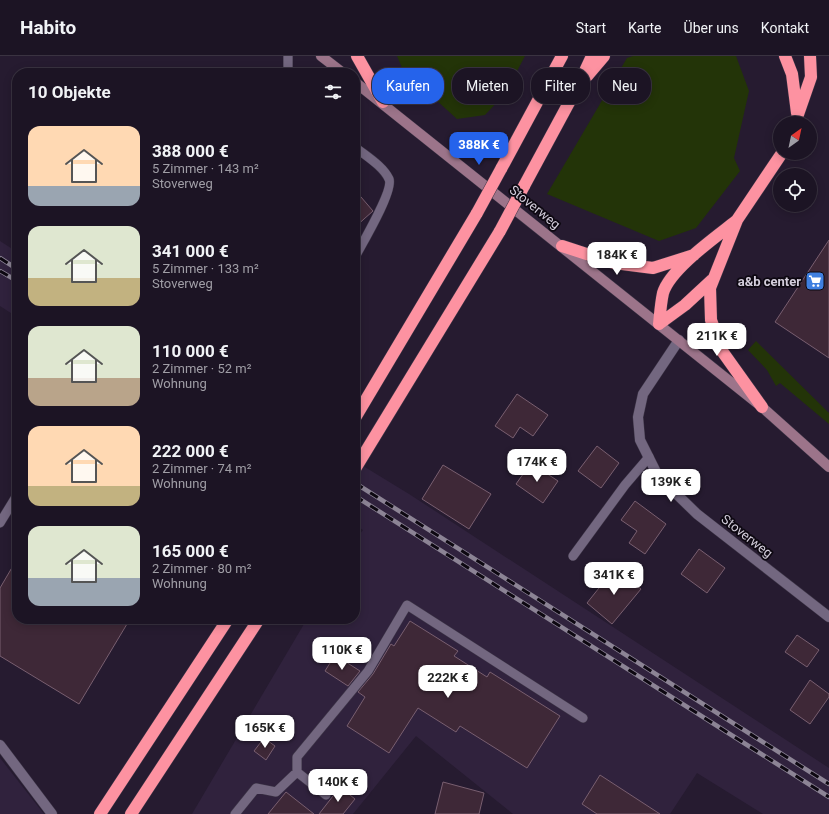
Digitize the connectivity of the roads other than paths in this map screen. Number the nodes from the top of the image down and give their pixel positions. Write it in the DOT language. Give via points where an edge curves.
graph roads {
  1 [pos="288,56"];
  2 [pos="320,56"];
  3 [pos="357,56"];
  4 [pos="556,56"];
  5 [pos="562,56"];
  6 [pos="592,56"];
  7 [pos="604,56"];
  8 [pos="785,56"];
  9 [pos="810,56"];
  10 [pos="288,68"];
  11 [pos="336,68"];
  12 [pos="552,68"];
  13 [pos="556,68"];
  14 [pos="586,68"];
  15 [pos="590,72"];
  16 [pos="372,83"];
  17 [pos="360,86"];
  18 [pos="372,94"];
  19 [pos="385,104"];
  20 [pos="537,104"];
  21 [pos="568,104"];
  22 [pos="796,116"];
  23 [pos="797,116"];
  24 [pos="360,152"];
  25 [pos="777,160"];
  26 [pos="737,220"];
  27 [pos="562,246"];
  28 [pos="360,248"];
  29 [pos="694,255"];
  30 [pos="712,280"];
  31 [pos="659,324"];
  32 [pos="678,340"];
  33 [pos="762,407"];
  34 [pos="360,410"];
  35 [pos="649,457"];
  36 [pos="360,461"];
  37 [pos="829,467"];
  38 [pos="12,503"];
  39 [pos="0,523"];
  40 [pos="573,556"];
  41 [pos="829,617"];
  42 [pos="225,624"];
  43 [pos="256,624"];
  44 [pos="583,718"];
  45 [pos="0,745"];
  46 [pos="297,772"];
  47 [pos="326,795"];
  48 [pos="52,814"];
  49 [pos="100,814"];
  50 [pos="131,814"];
  51 [pos="235,814"];
  1 -- 10 [label="lane"];
  2 -- 11 [label="street"];
  3 -- 16 [label="highway"];
  4 -- 12 [label="highway"];
  5 -- 13 [label="highway"];
  6 -- 14 [label="highway"];
  7 -- 15 [label="highway"];
  8 -- 22 [label="highway" via="792,74"];
  9 -- 23 [label="highway" via="811,77"];
  17 -- 18 [label="street, Stoverweg"];
  19 -- 27 [label="street, Stoverweg"];
  20 -- 34 [label="highway, bridge" via="477,213"];
  21 -- 36 [label="highway, bridge" via="500,231"];
  24 -- 28 [label="lane" via="384,171 390,180 388,193"];
  25 -- 26 [label="highway"];
  26 -- 29 [label="highway"];
  26 -- 30 [label="highway"];
  27 -- 29 [label="highway" via="614,263 653,268"];
  27 -- 31 [label="street, Stoverweg"];
  29 -- 31 [label="highway" via="674,275 664,292"];
  30 -- 31 [label="highway"];
  30 -- 33 [label="highway" via="711,320 722,351"];
  31 -- 32 [label="street, Stoverweg"];
  32 -- 33 [label="street, Stoverweg"];
  32 -- 35 [label="street, Stoverweg" via="643,394 638,417 640,440"];
  33 -- 37 [label="street, Stoverweg"];
  35 -- 40 [label="lane"];
  35 -- 41 [label="street, Stoverweg" via="658,476 697,514"];
  38 -- 39 [label="lane"];
  42 -- 49 [label="highway"];
  43 -- 50 [label="highway"];
  44 -- 46 [label="lane" via="407,605 368,671 297,757"];
  45 -- 48 [label="street"];
  46 -- 47 [label="lane"];
  46 -- 51 [label="lane" via="276,792 256,788"];
}
